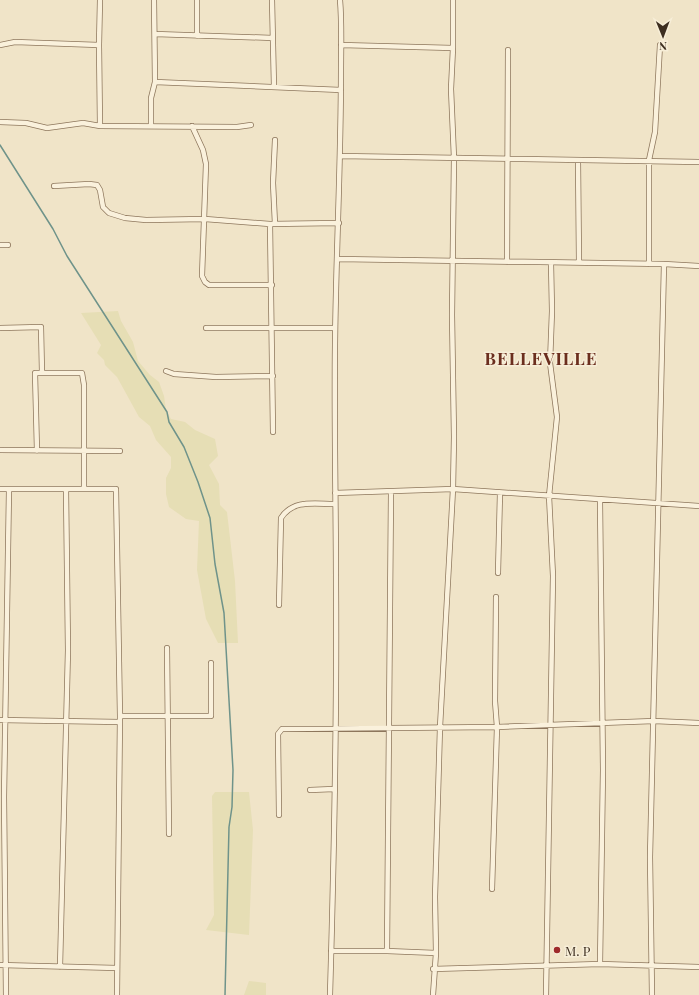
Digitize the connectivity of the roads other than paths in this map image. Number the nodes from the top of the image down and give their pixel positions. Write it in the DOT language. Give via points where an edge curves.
graph roads {
  1 [pos="100,0"];
  2 [pos="154,0"];
  3 [pos="197,0"];
  4 [pos="272,0"];
  5 [pos="340,0"];
  6 [pos="453,0"];
  7 [pos="155,34"];
  8 [pos="197,36"];
  9 [pos="273,38"];
  10 [pos="0,45"];
  11 [pos="99,45"];
  12 [pos="341,45"];
  13 [pos="660,45"];
  14 [pos="454,48"];
  15 [pos="508,50"];
  16 [pos="155,82"];
  17 [pos="274,87"];
  18 [pos="341,90"];
  19 [pos="0,122"];
  20 [pos="251,125"];
  21 [pos="100,126"];
  22 [pos="151,126"];
  23 [pos="192,126"];
  24 [pos="275,140"];
  25 [pos="340,156"];
  26 [pos="454,158"];
  27 [pos="507,158"];
  28 [pos="578,160"];
  29 [pos="649,160"];
  30 [pos="699,162"];
  31 [pos="54,186"];
  32 [pos="205,219"];
  33 [pos="273,224"];
  34 [pos="339,224"];
  35 [pos="0,245"];
  36 [pos="8,245"];
  37 [pos="338,259"];
  38 [pos="454,262"];
  39 [pos="507,262"];
  40 [pos="579,262"];
  41 [pos="551,263"];
  42 [pos="649,264"];
  43 [pos="664,264"];
  44 [pos="699,266"];
  45 [pos="272,285"];
  46 [pos="0,328"];
  47 [pos="206,328"];
  48 [pos="272,328"];
  49 [pos="335,328"];
  50 [pos="166,371"];
  51 [pos="42,373"];
  52 [pos="273,376"];
  53 [pos="273,432"];
  54 [pos="0,450"];
  55 [pos="37,451"];
  56 [pos="84,451"];
  57 [pos="120,451"];
  58 [pos="0,489"];
  59 [pos="84,489"];
  60 [pos="453,489"];
  61 [pos="9,490"];
  62 [pos="66,490"];
  63 [pos="391,492"];
  64 [pos="335,493"];
  65 [pos="500,493"];
  66 [pos="549,496"];
  67 [pos="600,501"];
  68 [pos="659,503"];
  69 [pos="334,504"];
  70 [pos="699,506"];
  71 [pos="498,573"];
  72 [pos="496,597"];
  73 [pos="279,605"];
  74 [pos="167,648"];
  75 [pos="211,662"];
  76 [pos="120,716"];
  77 [pos="168,716"];
  78 [pos="0,720"];
  79 [pos="6,720"];
  80 [pos="66,720"];
  81 [pos="654,721"];
  82 [pos="120,722"];
  83 [pos="603,723"];
  84 [pos="699,723"];
  85 [pos="551,725"];
  86 [pos="440,727"];
  87 [pos="497,727"];
  88 [pos="388,729"];
  89 [pos="335,730"];
  90 [pos="310,790"];
  91 [pos="334,790"];
  92 [pos="279,815"];
  93 [pos="169,834"];
  94 [pos="492,889"];
  95 [pos="387,950"];
  96 [pos="331,951"];
  97 [pos="436,953"];
  98 [pos="600,964"];
  99 [pos="652,964"];
  100 [pos="3,965"];
  101 [pos="546,966"];
  102 [pos="60,967"];
  103 [pos="699,967"];
  104 [pos="117,968"];
  105 [pos="434,969"];
  106 [pos="6,995"];
  107 [pos="117,995"];
  108 [pos="330,995"];
  109 [pos="433,995"];
  110 [pos="546,995"];
  111 [pos="652,995"];
  1 -- 11 [label="street"];
  2 -- 7 [label="street"];
  3 -- 8 [label="street"];
  4 -- 9 [label="street"];
  5 -- 12 [label="street"];
  6 -- 14 [label="street"];
  7 -- 8 [label="street"];
  7 -- 16 [label="street"];
  8 -- 9 [label="street"];
  9 -- 17 [label="street"];
  10 -- 11 [label="street" via="15,42"];
  11 -- 21 [label="street"];
  12 -- 14 [label="street"];
  12 -- 18 [label="street"];
  13 -- 29 [label="street" via="654,132"];
  14 -- 26 [label="street" via="451,89"];
  15 -- 27 [label="street"];
  16 -- 17 [label="street"];
  16 -- 22 [label="street" via="151,98"];
  17 -- 18 [label="street"];
  18 -- 25 [label="street"];
  19 -- 21 [label="street" via="26,123 47,128 83,123"];
  20 -- 23 [label="street"];
  21 -- 22 [label="street"];
  22 -- 23 [label="street"];
  23 -- 32 [label="street" via="203,150 206,164"];
  24 -- 33 [label="street"];
  25 -- 26 [label="street"];
  25 -- 34 [label="street"];
  26 -- 27 [label="street"];
  26 -- 38 [label="street"];
  27 -- 28 [label="street"];
  27 -- 39 [label="street"];
  28 -- 29 [label="street"];
  28 -- 40 [label="street"];
  29 -- 30 [label="street"];
  29 -- 42 [label="street"];
  31 -- 32 [label="street" via="96,185 100,190 103,207 125,218"];
  32 -- 33 [label="street"];
  32 -- 45 [label="street" via="202,276 205,282 209,285"];
  33 -- 34 [label="street"];
  33 -- 45 [label="street"];
  34 -- 37 [label="street"];
  35 -- 36 [label="street"];
  37 -- 38 [label="street"];
  37 -- 49 [label="street"];
  38 -- 39 [label="street"];
  38 -- 60 [label="street"];
  39 -- 41 [label="street"];
  40 -- 41 [label="street"];
  40 -- 42 [label="street"];
  41 -- 66 [label="street" via="550,363 557,418"];
  42 -- 43 [label="street"];
  43 -- 44 [label="street"];
  43 -- 68 [label="street"];
  45 -- 48 [label="street"];
  46 -- 51 [label="street" via="41,327"];
  47 -- 48 [label="street"];
  48 -- 49 [label="street"];
  48 -- 52 [label="street"];
  49 -- 64 [label="street"];
  50 -- 52 [label="street" via="174,374 216,377"];
  51 -- 55 [label="street" via="35,373"];
  51 -- 56 [label="street" via="82,372"];
  52 -- 53 [label="street"];
  54 -- 55 [label="street"];
  55 -- 56 [label="street"];
  56 -- 57 [label="street"];
  56 -- 59 [label="street"];
  58 -- 61 [label="street"];
  59 -- 62 [label="street"];
  59 -- 76 [label="street" via="116,489"];
  60 -- 63 [label="street"];
  60 -- 65 [label="street"];
  60 -- 86 [label="street"];
  61 -- 62 [label="street"];
  61 -- 79 [label="street"];
  62 -- 80 [label="street"];
  63 -- 64 [label="street"];
  63 -- 88 [label="street"];
  64 -- 69 [label="street"];
  65 -- 66 [label="street"];
  65 -- 71 [label="street"];
  66 -- 67 [label="street"];
  66 -- 85 [label="street" via="553,576"];
  67 -- 68 [label="street"];
  67 -- 83 [label="street"];
  68 -- 70 [label="street"];
  68 -- 81 [label="street"];
  69 -- 73 [label="street" via="292,506 285,510 281,518"];
  69 -- 89 [label="street"];
  72 -- 87 [label="street"];
  74 -- 77 [label="street"];
  75 -- 77 [label="street" via="211,716"];
  76 -- 77 [label="street"];
  76 -- 82 [label="street"];
  77 -- 93 [label="street"];
  78 -- 79 [label="street"];
  79 -- 80 [label="street"];
  79 -- 100 [label="street"];
  80 -- 82 [label="street"];
  80 -- 102 [label="street"];
  81 -- 83 [label="street"];
  81 -- 84 [label="street"];
  81 -- 99 [label="street" via="650,857"];
  82 -- 104 [label="street"];
  83 -- 85 [label="street"];
  83 -- 98 [label="street"];
  85 -- 87 [label="street"];
  85 -- 101 [label="street"];
  86 -- 87 [label="street"];
  86 -- 88 [label="street"];
  86 -- 97 [label="street"];
  87 -- 94 [label="street"];
  88 -- 89 [label="street"];
  88 -- 95 [label="street"];
  89 -- 91 [label="street"];
  89 -- 92 [label="street" via="282,729 278,734"];
  90 -- 91 [label="street"];
  91 -- 96 [label="street"];
  95 -- 96 [label="street"];
  95 -- 97 [label="street"];
  96 -- 108 [label="street"];
  97 -- 105 [label="street"];
  98 -- 99 [label="street"];
  98 -- 101 [label="street"];
  99 -- 103 [label="street"];
  99 -- 111 [label="street"];
  100 -- 102 [label="street"];
  100 -- 106 [label="street"];
  101 -- 105 [label="street"];
  101 -- 110 [label="street"];
  102 -- 104 [label="street"];
  104 -- 107 [label="street"];
  105 -- 109 [label="street"];
}
